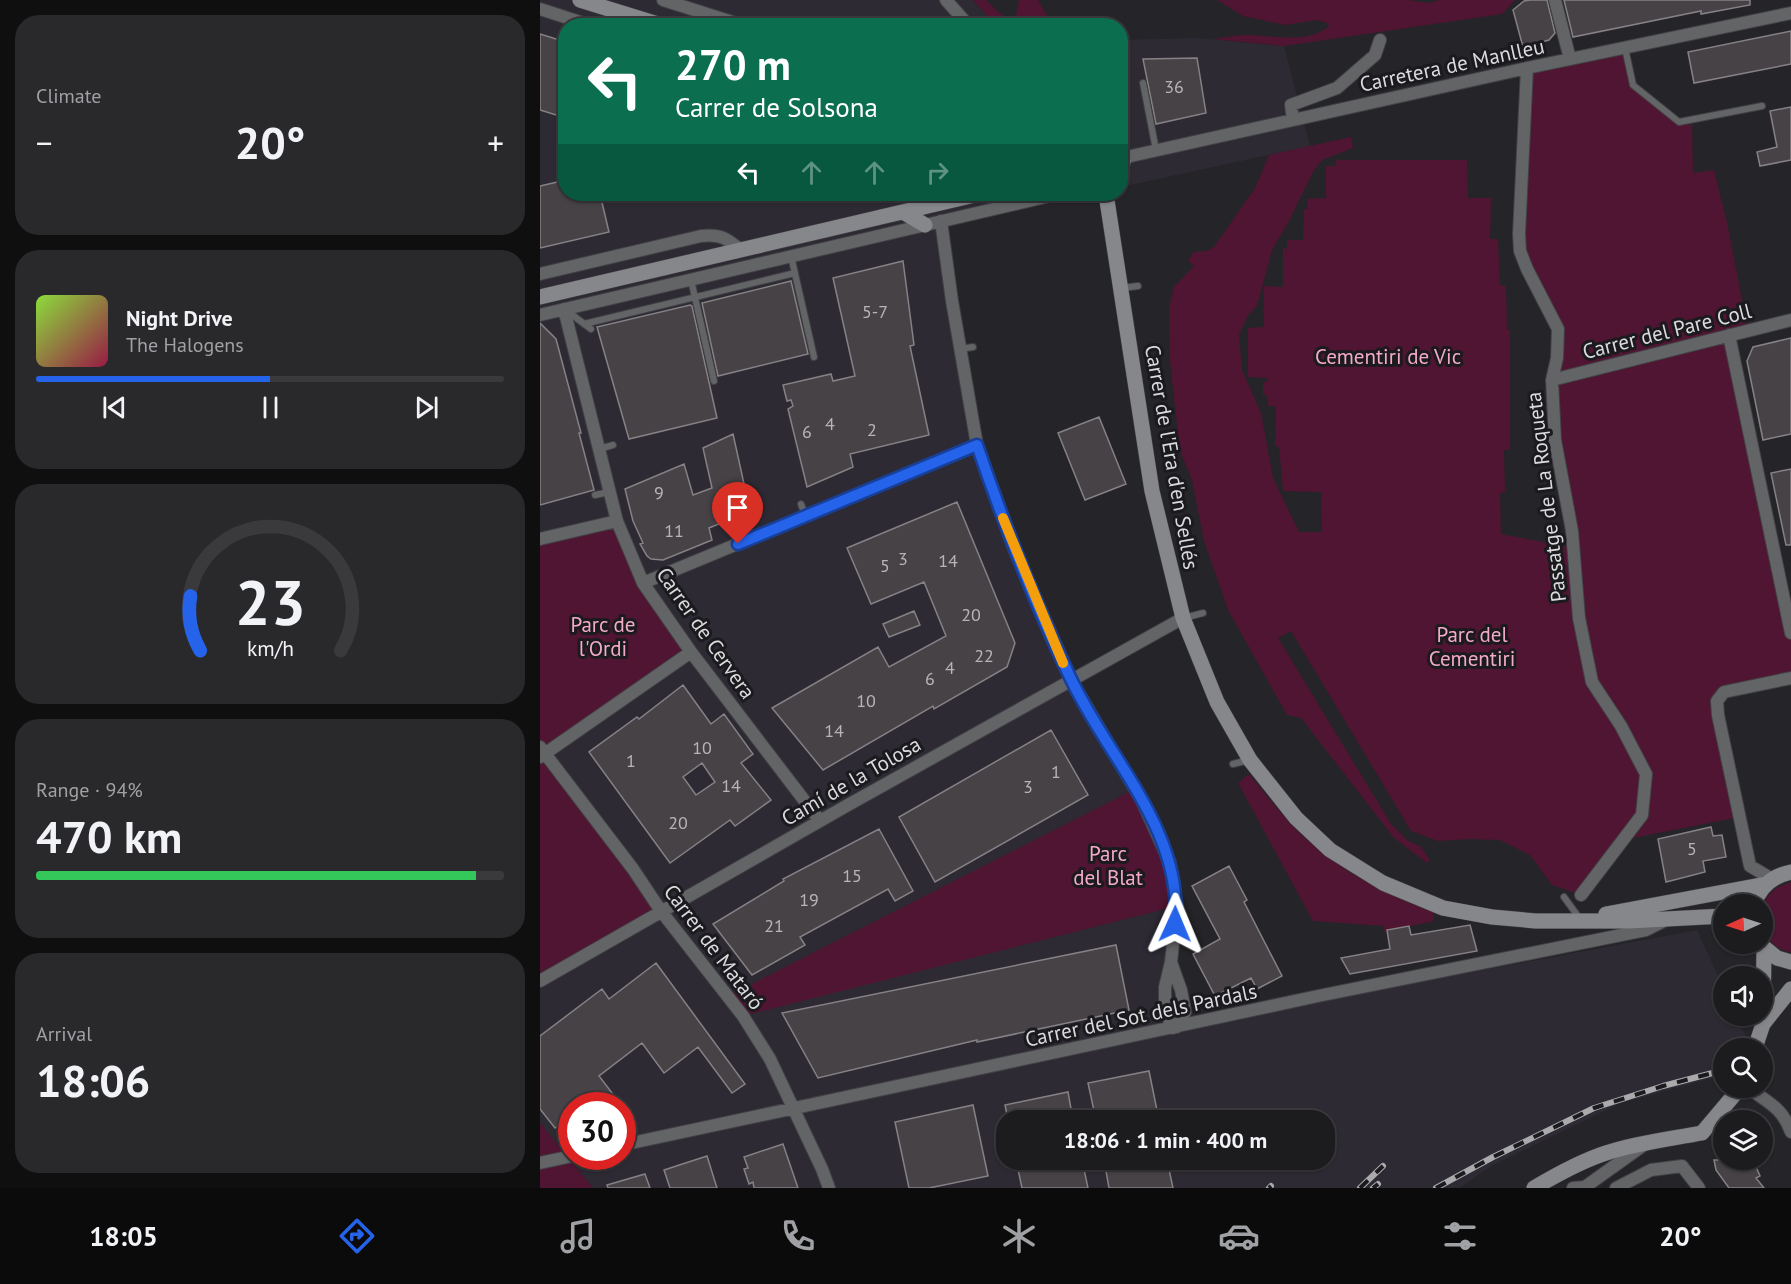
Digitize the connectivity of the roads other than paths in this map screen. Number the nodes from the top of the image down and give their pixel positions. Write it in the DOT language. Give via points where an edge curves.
graph roads {
  1 [pos="580,0"];
  2 [pos="663,0"];
  3 [pos="946,0"];
  4 [pos="1555,0"];
  5 [pos="540,9"];
  6 [pos="1791,13"];
  7 [pos="568,18"];
  8 [pos="638,18"];
  9 [pos="720,18"];
  10 [pos="962,18"];
  11 [pos="1380,40"];
  12 [pos="1625,48"];
  13 [pos="1570,59"];
  14 [pos="1527,68"];
  15 [pos="1143,83"];
  16 [pos="1762,106"];
  17 [pos="1293,120"];
  18 [pos="1156,150"];
  19 [pos="1128,153"];
  20 [pos="949,201"];
  21 [pos="1028,201"];
  22 [pos="1107,201"];
  23 [pos="903,212"];
  24 [pos="941,221"];
  25 [pos="925,225"];
  26 [pos="741,250"];
  27 [pos="791,256"];
  28 [pos="795,273"];
  29 [pos="540,274"];
  30 [pos="691,279"];
  31 [pos="1138,286"];
  32 [pos="1122,288"];
  33 [pos="540,297"];
  34 [pos="695,298"];
  35 [pos="564,309"];
  36 [pos="540,315"];
  37 [pos="1791,321"];
  38 [pos="584,324"];
  39 [pos="591,329"];
  40 [pos="1729,335"];
  41 [pos="974,347"];
  42 [pos="960,349"];
  43 [pos="814,357"];
  44 [pos="1552,380"];
  45 [pos="714,381"];
  46 [pos="614,445"];
  47 [pos="977,445"];
  48 [pos="599,449"];
  49 [pos="610,492"];
  50 [pos="595,495"];
  51 [pos="801,504"];
  52 [pos="806,516"];
  53 [pos="617,521"];
  54 [pos="540,539"];
  55 [pos="643,583"];
  56 [pos="1203,613"];
  57 [pos="1183,618"];
  58 [pos="1791,633"];
  59 [pos="691,652"];
  60 [pos="1791,678"];
  61 [pos="1071,680"];
  62 [pos="541,753"];
  63 [pos="1250,760"];
  64 [pos="1233,764"];
  65 [pos="820,820"];
  66 [pos="1791,872"];
  67 [pos="1769,882"];
  68 [pos="1758,894"];
  69 [pos="1581,895"];
  70 [pos="1564,897"];
  71 [pos="662,911"];
  72 [pos="1713,917"];
  73 [pos="1667,919"];
  74 [pos="1580,920"];
  75 [pos="1772,954"];
  76 [pos="1171,962"];
  77 [pos="1791,962"];
  78 [pos="540,981"];
  79 [pos="1791,989"];
  80 [pos="1773,1012"];
  81 [pos="1175,1028"];
  82 [pos="1731,1098"];
  83 [pos="1764,1098"];
  84 [pos="795,1109"];
  85 [pos="1791,1132"];
  86 [pos="636,1142"];
  87 [pos="1648,1142"];
  88 [pos="558,1159"];
  89 [pos="540,1163"];
  90 [pos="829,1188"];
  91 [pos="1534,1188"];
  92 [pos="1581,1188"];
  93 [pos="1616,1188"];
  94 [pos="1699,1188"];
  1 -- 8 [label="street"];
  2 -- 9 [label="street"];
  3 -- 10 [label="street"];
  4 -- 13 [label="street"];
  5 -- 7 [label="street"];
  6 -- 12 [label="street, Carretera de Manlleu"];
  11 -- 17 [label="street" via="1375,55 1337,88 1291,105"];
  12 -- 13 [label="street, Carretera de Manlleu"];
  12 -- 16 [label="lane" via="1633,85 1679,123"];
  13 -- 14 [label="street, Carretera de Manlleu"];
  14 -- 17 [label="street, Carretera de Manlleu"];
  14 -- 44 [label="street, Passatge de La Roqueta" via="1520,251 1558,329"];
  15 -- 18 [label="lane"];
  17 -- 18 [label="street, Carretera de Manlleu"];
  18 -- 19 [label="street, Carretera de Manlleu"];
  20 -- 23 [label="street"];
  21 -- 24 [label="street"];
  22 -- 32 [label="street, Carrer de l'Era d'en Sellés"];
  23 -- 25 [label="street"];
  23 -- 26 [label="street"];
  24 -- 25 [label="street"];
  24 -- 42 [label="street"];
  25 -- 27 [label="street"];
  26 -- 29 [label="street" via="724,237 701,236"];
  26 -- 33 [label="street"];
  27 -- 28 [label="lane"];
  27 -- 30 [label="street"];
  28 -- 34 [label="lane"];
  28 -- 43 [label="lane"];
  30 -- 34 [label="lane"];
  30 -- 35 [label="street"];
  31 -- 32 [label="lane"];
  32 -- 57 [label="street, Carrer de l'Era d'en Sellés" via="1152,491"];
  34 -- 38 [label="lane"];
  34 -- 45 [label="lane"];
  35 -- 36 [label="street"];
  35 -- 38 [label="lane"];
  35 -- 48 [label="street, Carrer de Cervera"];
  37 -- 40 [label="street, Carrer del Pare Coll"];
  38 -- 39 [label="lane"];
  40 -- 44 [label="street, Carrer del Pare Coll"];
  40 -- 58 [label="street"];
  41 -- 42 [label="lane"];
  42 -- 47 [label="street"];
  44 -- 69 [label="street, Passatge de La Roqueta" via="1555,440 1572,531 1580,618 1592,682 1622,726 1646,774 1642,815"];
  46 -- 48 [label="lane"];
  47 -- 52 [label="street"];
  47 -- 61 [label="street" via="1015,551"];
  48 -- 49 [label="street, Carrer de Cervera"];
  49 -- 50 [label="lane"];
  49 -- 53 [label="street, Carrer de Cervera"];
  51 -- 52 [label="lane"];
  52 -- 55 [label="street" via="771,524"];
  53 -- 54 [label="street"];
  53 -- 55 [label="street, Carrer de Cervera"];
  55 -- 59 [label="street, Carrer de Cervera"];
  56 -- 57 [label="lane"];
  57 -- 61 [label="street, Camí de la Tolosa"];
  57 -- 63 [label="street, Carrer de l'Era d'en Sellés" via="1217,702"];
  59 -- 62 [label="street"];
  59 -- 65 [label="street, Carrer de Cervera"];
  60 -- 67 [label="street" via="1724,692 1717,702 1750,866"];
  61 -- 65 [label="street, Camí de la Tolosa"];
  61 -- 76 [label="street" via="1142,801 1170,862 1177,906"];
  62 -- 71 [label="street, Carrer de Mataró"];
  63 -- 64 [label="lane"];
  63 -- 74 [label="street, Carrer de l'Era d'en Sellés" via="1296,818 1330,850 1383,883 1443,908 1482,916"];
  65 -- 71 [label="street, Camí de la Tolosa"];
  66 -- 67 [label="street, Carrer de l'Era d'en Sellés"];
  67 -- 68 [label="street"];
  67 -- 74 [label="street, Carrer de l'Era d'en Sellés"];
  70 -- 74 [label="lane"];
  71 -- 78 [label="street, Camí de la Tolosa"];
  71 -- 84 [label="street, Carrer de Mataró" via="742,1016 770,1059"];
  72 -- 73 [label="street, Carrer de l'Era d'en Sellés"];
  73 -- 74 [label="street, Carrer de l'Era d'en Sellés"];
  73 -- 81 [label="street, Carrer del Sot dels Pardals" via="1646,930 1316,991"];
  75 -- 77 [label="street"];
  76 -- 81 [label="street" via="1165,1012"];
  76 -- 81 [label="street" via="1185,1012"];
  79 -- 80 [label="street"];
  81 -- 84 [label="street, Carrer del Sot dels Pardals"];
  82 -- 87 [label="street" via="1701,1133"];
  83 -- 85 [label="street" via="1776,1106"];
  84 -- 86 [label="street, Carrer del Sot dels Pardals"];
  84 -- 90 [label="street, Carrer de Mataró"];
  87 -- 91 [label="street" via="1605,1153"];
  87 -- 92 [label="street"];
  88 -- 89 [label="street"];
  93 -- 94 [label="street" via="1651,1170 1682,1166"];
}
